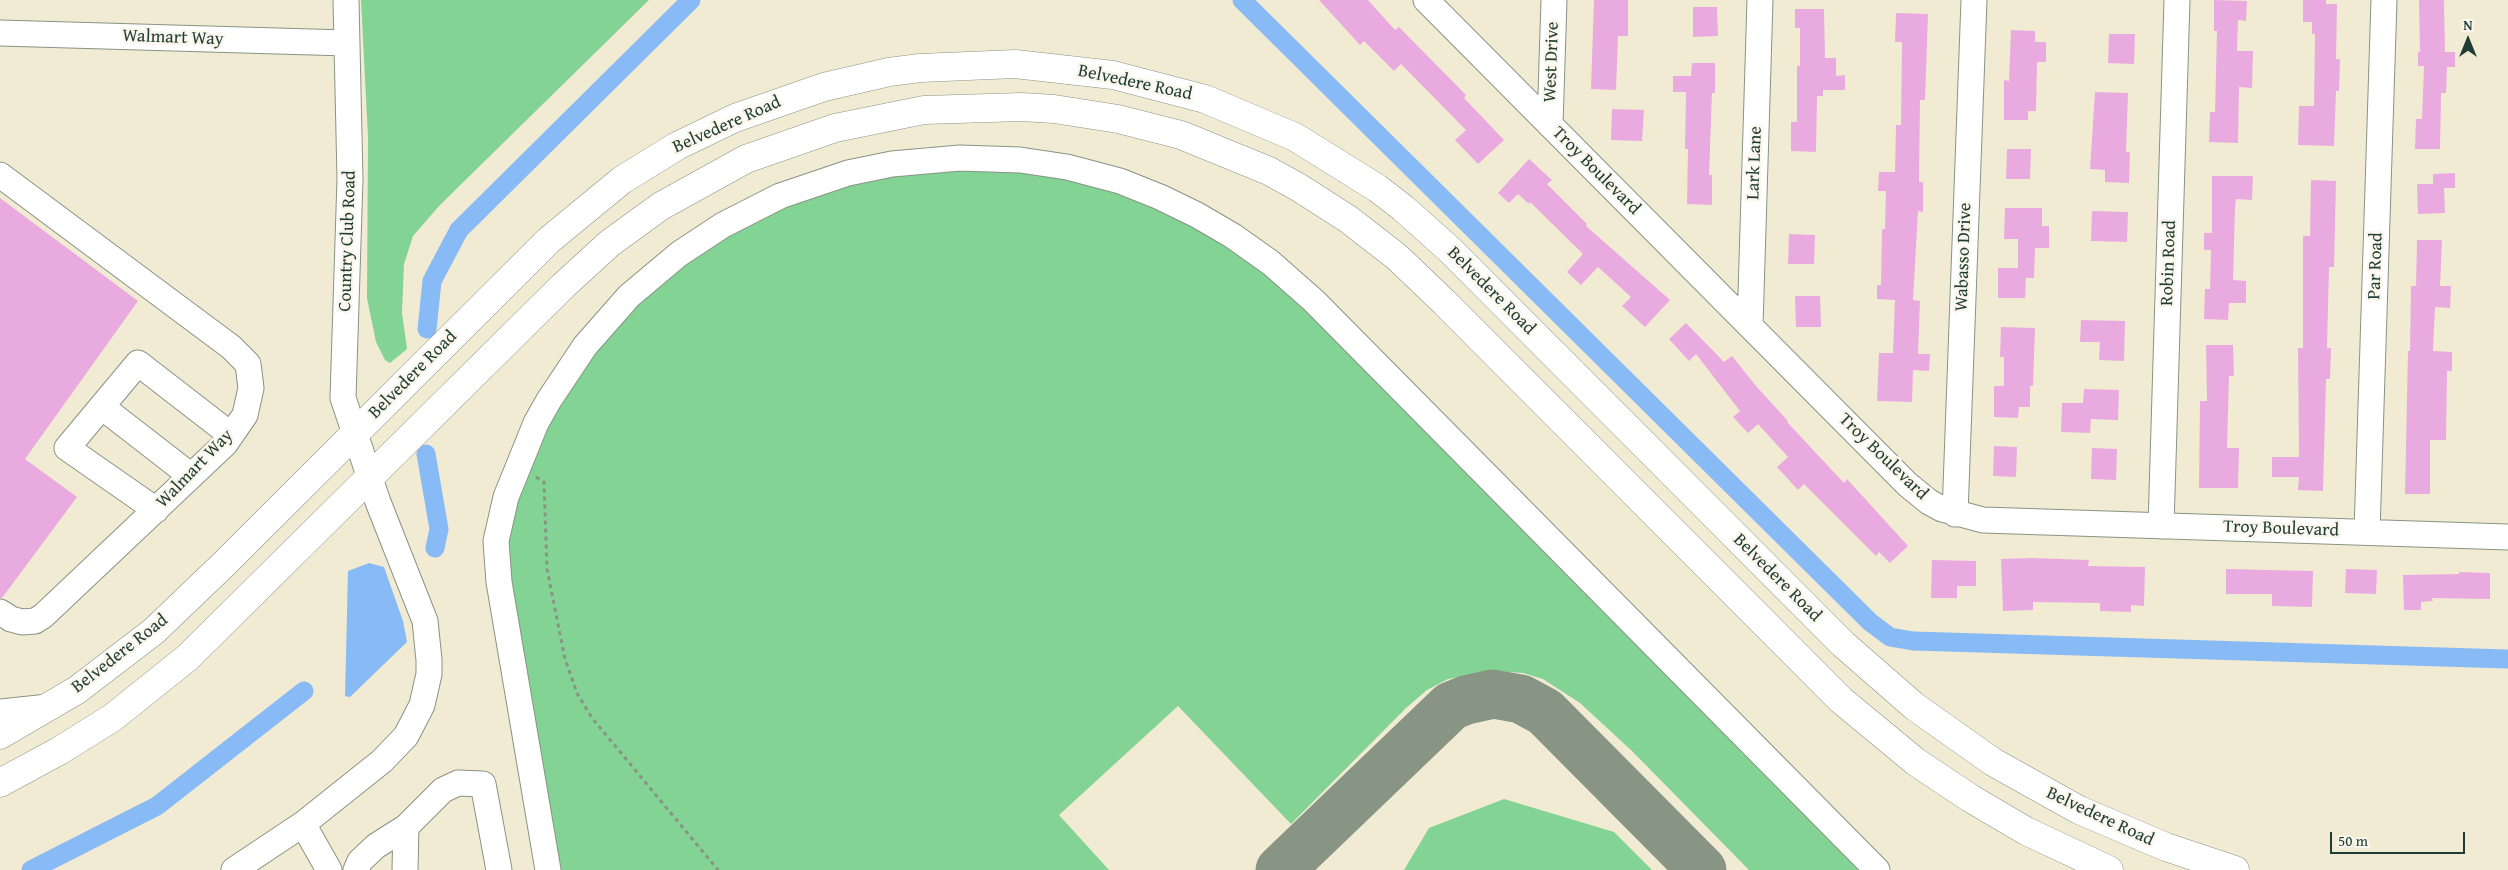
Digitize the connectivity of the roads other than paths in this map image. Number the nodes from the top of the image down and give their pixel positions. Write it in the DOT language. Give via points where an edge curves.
graph roads {
  1 [pos="346,0"];
  2 [pos="1426,0"];
  3 [pos="1554,0"];
  4 [pos="1760,0"];
  5 [pos="1974,0"];
  6 [pos="2178,0"];
  7 [pos="2384,0"];
  8 [pos="0,33"];
  9 [pos="347,43"];
  10 [pos="1550,125"];
  11 [pos="0,175"];
  12 [pos="1750,326"];
  13 [pos="102,407"];
  14 [pos="355,433"];
  15 [pos="231,435"];
  16 [pos="1644,444"];
  17 [pos="1613,473"];
  18 [pos="191,476"];
  19 [pos="370,478"];
  20 [pos="156,510"];
  21 [pos="1955,514"];
  22 [pos="2161,526"];
  23 [pos="2367,532"];
  24 [pos="2508,537"];
  25 [pos="0,612"];
  26 [pos="50,707"];
  27 [pos="0,712"];
  28 [pos="0,735"];
  29 [pos="0,783"];
  30 [pos="303,824"];
  31 [pos="397,834"];
  32 [pos="234,870"];
  33 [pos="330,870"];
  34 [pos="356,870"];
  35 [pos="370,870"];
  36 [pos="405,870"];
  37 [pos="499,870"];
  38 [pos="548,870"];
  39 [pos="1877,870"];
  40 [pos="2109,870"];
  41 [pos="2235,870"];
  1 -- 9 [label="street, Country Club Road"];
  2 -- 10 [label="street, Troy Boulevard"];
  3 -- 10 [label="street, West Drive"];
  4 -- 12 [label="street, Lark Lane"];
  5 -- 21 [label="street, Wabasso Drive"];
  6 -- 22 [label="street, Robin Road"];
  7 -- 23 [label="street, Par Road"];
  8 -- 9 [label="street, Walmart Way"];
  9 -- 14 [label="street, Country Club Road" via="350,180 343,398"];
  10 -- 12 [label="street, Troy Boulevard"];
  11 -- 15 [label="street, Walmart Way" via="231,347 248,364 251,388 247,406"];
  12 -- 21 [label="street, Troy Boulevard" via="1907,484 1930,502"];
  13 -- 15 [label="street" via="138,363"];
  13 -- 18 [label="street"];
  13 -- 20 [label="street" via="67,448"];
  14 -- 16 [label="main road, Belvedere Road" via="571,220 622,180 677,146 765,106 841,83 920,68 999,64 1081,70 1174,89 1265,123 1323,153 1377,188 1427,228"];
  14 -- 19 [label="street, Country Club Road"];
  14 -- 26 [label="main road, Belvedere Road" via="154,631 104,671"];
  15 -- 18 [label="street, Walmart Way"];
  16 -- 17 [label="main road"];
  16 -- 41 [label="main road, Belvedere Road" via="1843,644 1940,726 1993,762 2078,810 2166,847"];
  17 -- 19 [label="main road" via="1397,257 1348,219 1298,187 1240,158 1150,126 1054,109 988,106 924,110 835,128 746,159 675,197 633,224 586,264"];
  17 -- 40 [label="main road" via="1817,678 1916,762 2026,831"];
  18 -- 20 [label="street, Walmart Way"];
  19 -- 29 [label="main road" via="211,636 163,679 105,722"];
  19 -- 30 [label="street, Country Club Road" via="425,621 430,645 426,690 418,716 398,746"];
  20 -- 25 [label="street, Walmart Way" via="43,616 22,622"];
  21 -- 22 [label="street, Troy Boulevard" via="1983,520"];
  22 -- 23 [label="street, Troy Boulevard"];
  23 -- 24 [label="street, Troy Boulevard"];
  26 -- 27 [label="street"];
  26 -- 28 [label="main road, Belvedere Road"];
  30 -- 32 [label="street, Country Club Road"];
  30 -- 33 [label="street"];
  31 -- 34 [label="street" via="376,846 360,861"];
  31 -- 35 [label="street"];
  31 -- 36 [label="street"];
  31 -- 37 [label="street" via="450,785 483,784"];
  38 -- 39 [label="street" via="496,558 498,527 518,466 549,400 585,346 611,315 651,276 700,239 758,206 811,184 892,164 960,158 1020,160 1120,181 1160,197 1233,236 1271,263 1314,301"];
}
